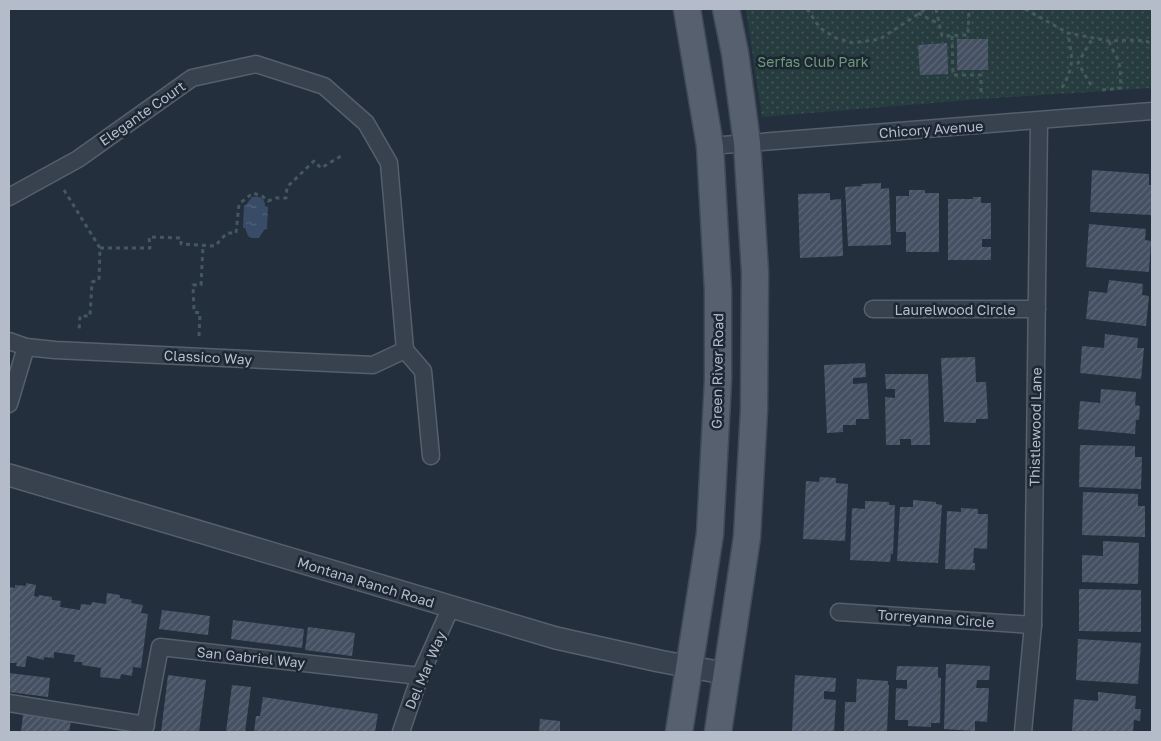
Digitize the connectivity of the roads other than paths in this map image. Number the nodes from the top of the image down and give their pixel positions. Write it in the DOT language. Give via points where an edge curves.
graph roads {
  1 [pos="687,9"];
  2 [pos="726,9"];
  3 [pos="1152,111"];
  4 [pos="1039,121"];
  5 [pos="747,143"];
  6 [pos="710,146"];
  7 [pos="9,197"];
  8 [pos="874,309"];
  9 [pos="1037,309"];
  10 [pos="9,341"];
  11 [pos="26,347"];
  12 [pos="405,350"];
  13 [pos="9,404"];
  14 [pos="431,456"];
  15 [pos="9,475"];
  16 [pos="450,607"];
  17 [pos="839,612"];
  18 [pos="1033,624"];
  19 [pos="690,667"];
  20 [pos="728,674"];
  21 [pos="420,676"];
  22 [pos="9,704"];
  23 [pos="145,728"];
  24 [pos="401,732"];
  25 [pos="679,732"];
  26 [pos="718,732"];
  27 [pos="1023,732"];
  1 -- 6 [label="main road, Green River Road"];
  2 -- 5 [label="main road"];
  3 -- 4 [label="street, Chicory Avenue"];
  4 -- 5 [label="street, Chicory Avenue"];
  4 -- 9 [label="street, Thistlewood Lane"];
  5 -- 6 [label="street, Chicory Avenue"];
  5 -- 20 [label="main road" via="754,272 754,410 747,537"];
  6 -- 19 [label="main road, Green River Road" via="718,291 718,380 710,534"];
  7 -- 12 [label="street, Elegante Court" via="78,159 192,78 256,64 324,86 366,123 389,163"];
  8 -- 9 [label="street, Laurelwood Circle"];
  9 -- 18 [label="street, Thistlewood Lane"];
  10 -- 11 [label="street, Classico Way"];
  11 -- 12 [label="street, Classico Way" via="373,365"];
  11 -- 13 [label="street"];
  12 -- 14 [label="street" via="423,371"];
  15 -- 16 [label="street, Montana Ranch Road"];
  16 -- 19 [label="street, Montana Ranch Road" via="556,638"];
  16 -- 21 [label="street, Del Mar Way"];
  17 -- 18 [label="street, Torreyanna Circle"];
  18 -- 27 [label="street, Thistlewood Lane"];
  19 -- 20 [label="street, Montana Ranch Road"];
  19 -- 25 [label="main road, Green River Road"];
  20 -- 26 [label="main road"];
  21 -- 23 [label="street, San Gabriel Way" via="160,647"];
  21 -- 24 [label="street, Del Mar Way"];
  22 -- 23 [label="street, San Gabriel Way"];
}
